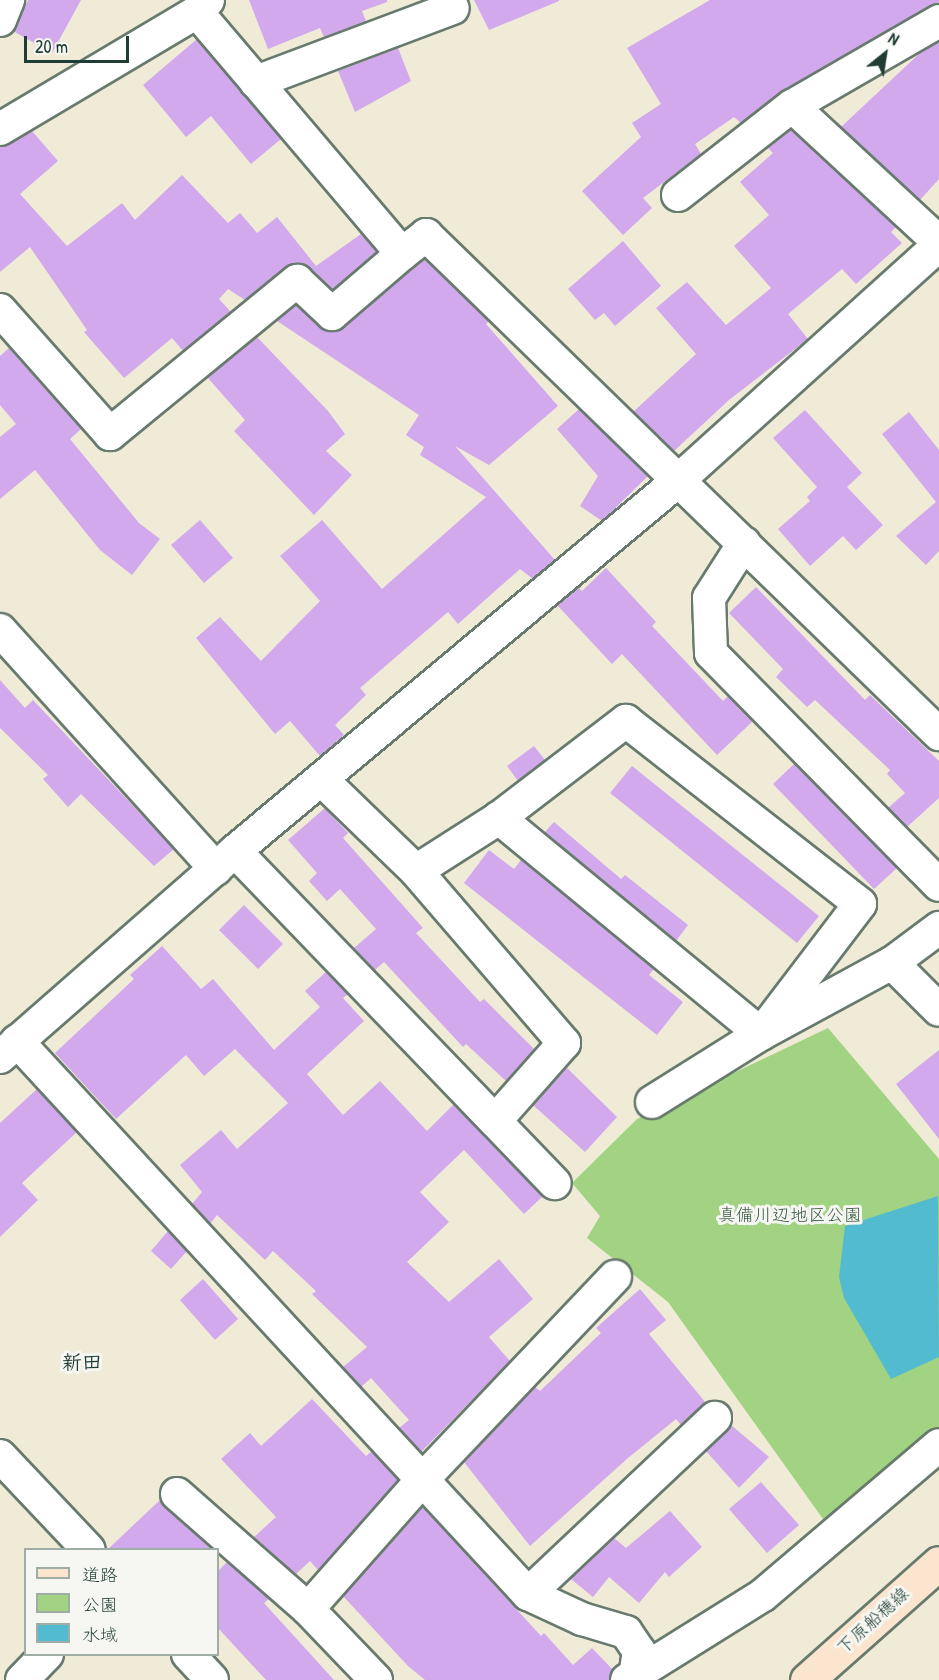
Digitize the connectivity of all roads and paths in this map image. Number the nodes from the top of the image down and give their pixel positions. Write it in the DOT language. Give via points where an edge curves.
graph roads {
  1 [pos="8,0"];
  2 [pos="202,6"];
  3 [pos="453,8"];
  4 [pos="0,20"];
  5 [pos="939,21"];
  6 [pos="256,82"];
  7 [pos="792,106"];
  8 [pos="0,129"];
  9 [pos="678,195"];
  10 [pos="939,243"];
  11 [pos="402,254"];
  12 [pos="0,310"];
  13 [pos="680,479"];
  14 [pos="744,543"];
  15 [pos="0,630"];
  16 [pos="939,734"];
  17 [pos="321,779"];
  18 [pos="499,818"];
  19 [pos="225,860"];
  20 [pos="416,871"];
  21 [pos="939,885"];
  22 [pos="939,928"];
  23 [pos="892,963"];
  24 [pos="939,1010"];
  25 [pos="761,1034"];
  26 [pos="8,1049"];
  27 [pos="652,1102"];
  28 [pos="495,1121"];
  29 [pos="555,1183"];
  30 [pos="615,1277"];
  31 [pos="715,1418"];
  32 [pos="939,1445"];
  33 [pos="0,1456"];
  34 [pos="423,1479"];
  35 [pos="177,1494"];
  36 [pos="87,1548"];
  37 [pos="939,1563"];
  38 [pos="528,1594"];
  39 [pos="308,1609"];
  40 [pos="45,1656"];
  41 [pos="190,1656"];
  42 [pos="631,1676"];
  43 [pos="22,1680"];
  44 [pos="212,1680"];
  45 [pos="376,1680"];
  46 [pos="807,1680"];
  1 -- 4 [label="street"];
  2 -- 6 [label="street"];
  2 -- 8 [label="street"];
  3 -- 6 [label="street"];
  5 -- 7 [label="street"];
  6 -- 11 [label="street"];
  7 -- 9 [label="street"];
  7 -- 10 [label="street"];
  10 -- 13 [label="street"];
  11 -- 12 [label="street" via="332,314 297,281 110,434"];
  11 -- 13 [label="street" via="426,235"];
  13 -- 14 [label="street"];
  13 -- 17 [label="street"];
  14 -- 16 [label="street"];
  14 -- 21 [label="street" via="709,598 711,653"];
  15 -- 19 [label="street"];
  17 -- 19 [label="street"];
  17 -- 20 [label="street"];
  18 -- 20 [label="street"];
  18 -- 25 [label="street"];
  18 -- 25 [label="street" via="626,721 860,904"];
  19 -- 26 [label="street"];
  19 -- 28 [label="street"];
  20 -- 28 [label="street" via="564,1043"];
  22 -- 23 [label="street"];
  23 -- 24 [label="street"];
  23 -- 25 [label="street"];
  25 -- 27 [label="street"];
  26 -- 34 [label="street"];
  28 -- 29 [label="street"];
  30 -- 34 [label="street"];
  31 -- 38 [label="street"];
  32 -- 42 [label="street" via="763,1595"];
  33 -- 36 [label="street"];
  34 -- 38 [label="street"];
  34 -- 39 [label="street"];
  35 -- 39 [label="street"];
  37 -- 46 [label="main road, 下原船穂線"];
  38 -- 42 [label="street" via="582,1619 626,1632 639,1651"];
  39 -- 45 [label="street"];
  40 -- 43 [label="street"];
  41 -- 44 [label="street"];
}
